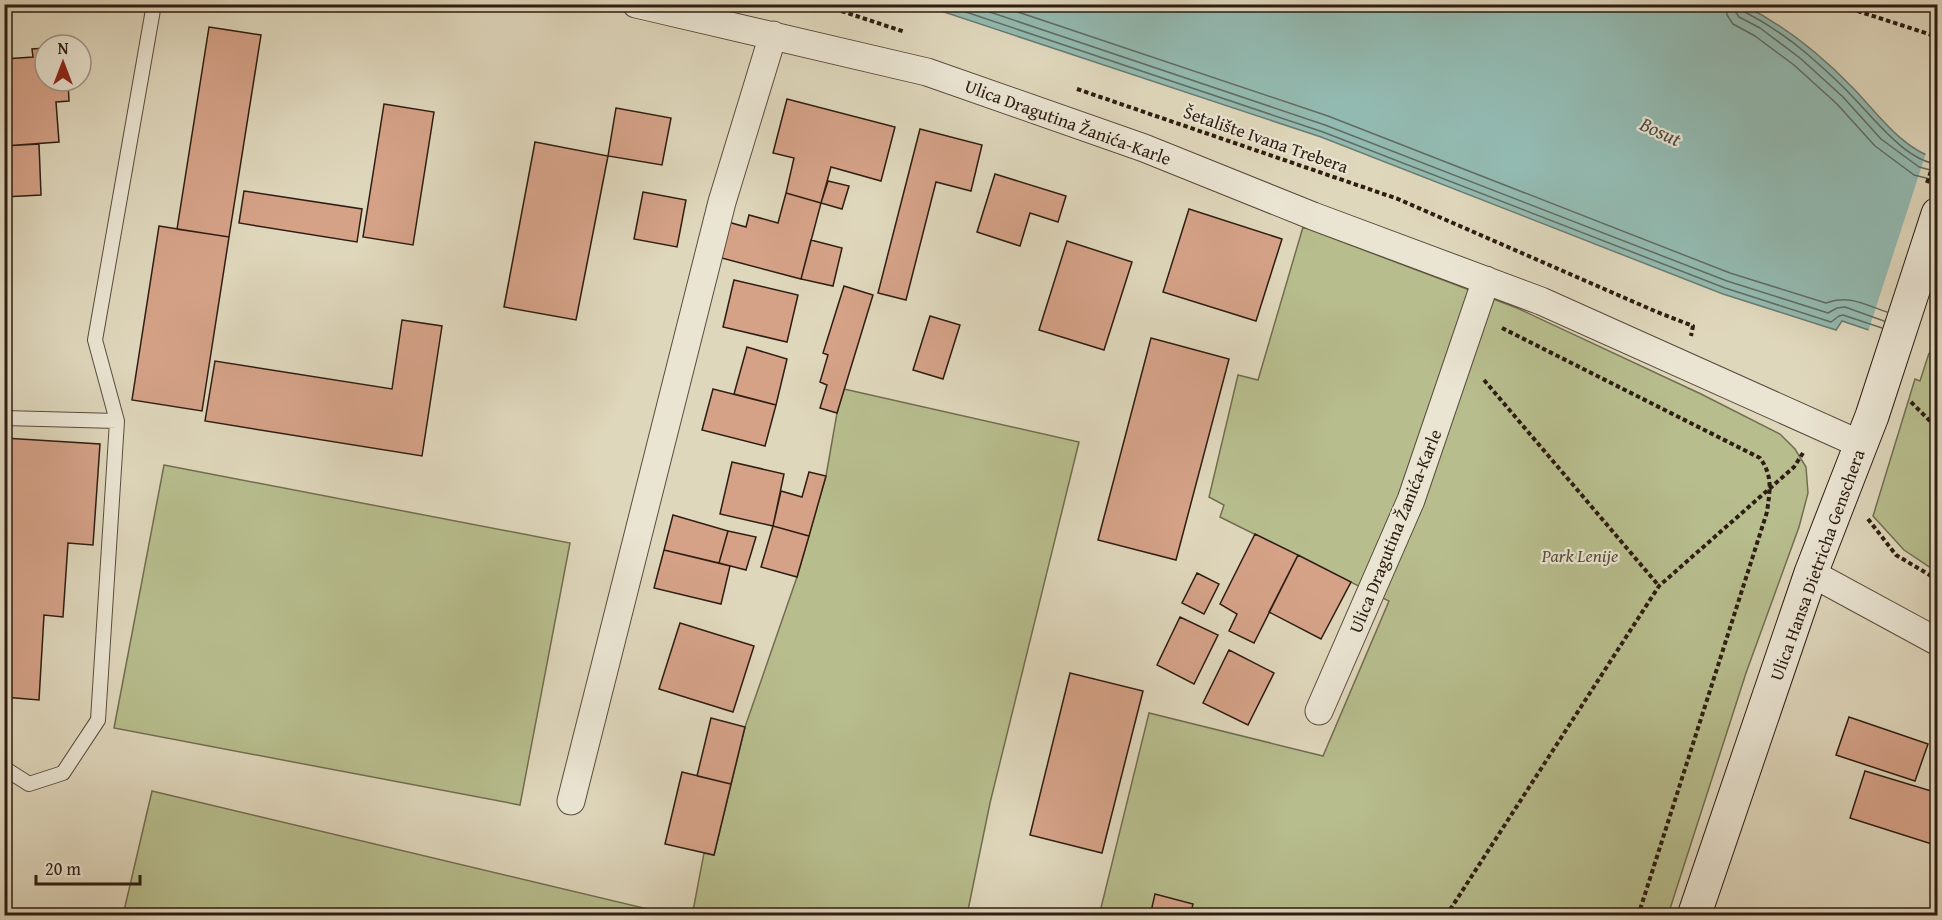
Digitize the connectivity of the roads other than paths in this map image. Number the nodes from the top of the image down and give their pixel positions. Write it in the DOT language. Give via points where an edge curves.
graph roads {
  1 [pos="154,4"];
  2 [pos="636,4"];
  3 [pos="772,35"];
  4 [pos="1938,214"];
  5 [pos="1486,280"];
  6 [pos="4,418"];
  7 [pos="117,421"];
  8 [pos="1862,445"];
  9 [pos="1811,573"];
  10 [pos="1938,642"];
  11 [pos="1319,711"];
  12 [pos="4,768"];
  13 [pos="571,801"];
  14 [pos="1694,915"];
  1 -- 7 [label="lane" via="95,340"];
  2 -- 3 [label="street, Ulica Dragutina Žanića-Karle"];
  3 -- 5 [label="street, Ulica Dragutina Žanića-Karle" via="938,76 1144,148"];
  3 -- 13 [label="street" via="722,202"];
  4 -- 8 [label="main road, Ulica Hansa Dietricha Genschera" via="1896,383"];
  5 -- 8 [label="street, Ulica Dragutina Žanića-Karle"];
  5 -- 11 [label="street, Ulica Dragutina Žanića-Karle" via="1411,500"];
  6 -- 7 [label="lane"];
  7 -- 12 [label="lane" via="98,720 63,773 29,784"];
  8 -- 9 [label="main road, Ulica Hansa Dietricha Genschera"];
  9 -- 10 [label="street"];
  9 -- 14 [label="main road, Ulica Hansa Dietricha Genschera"];
}
